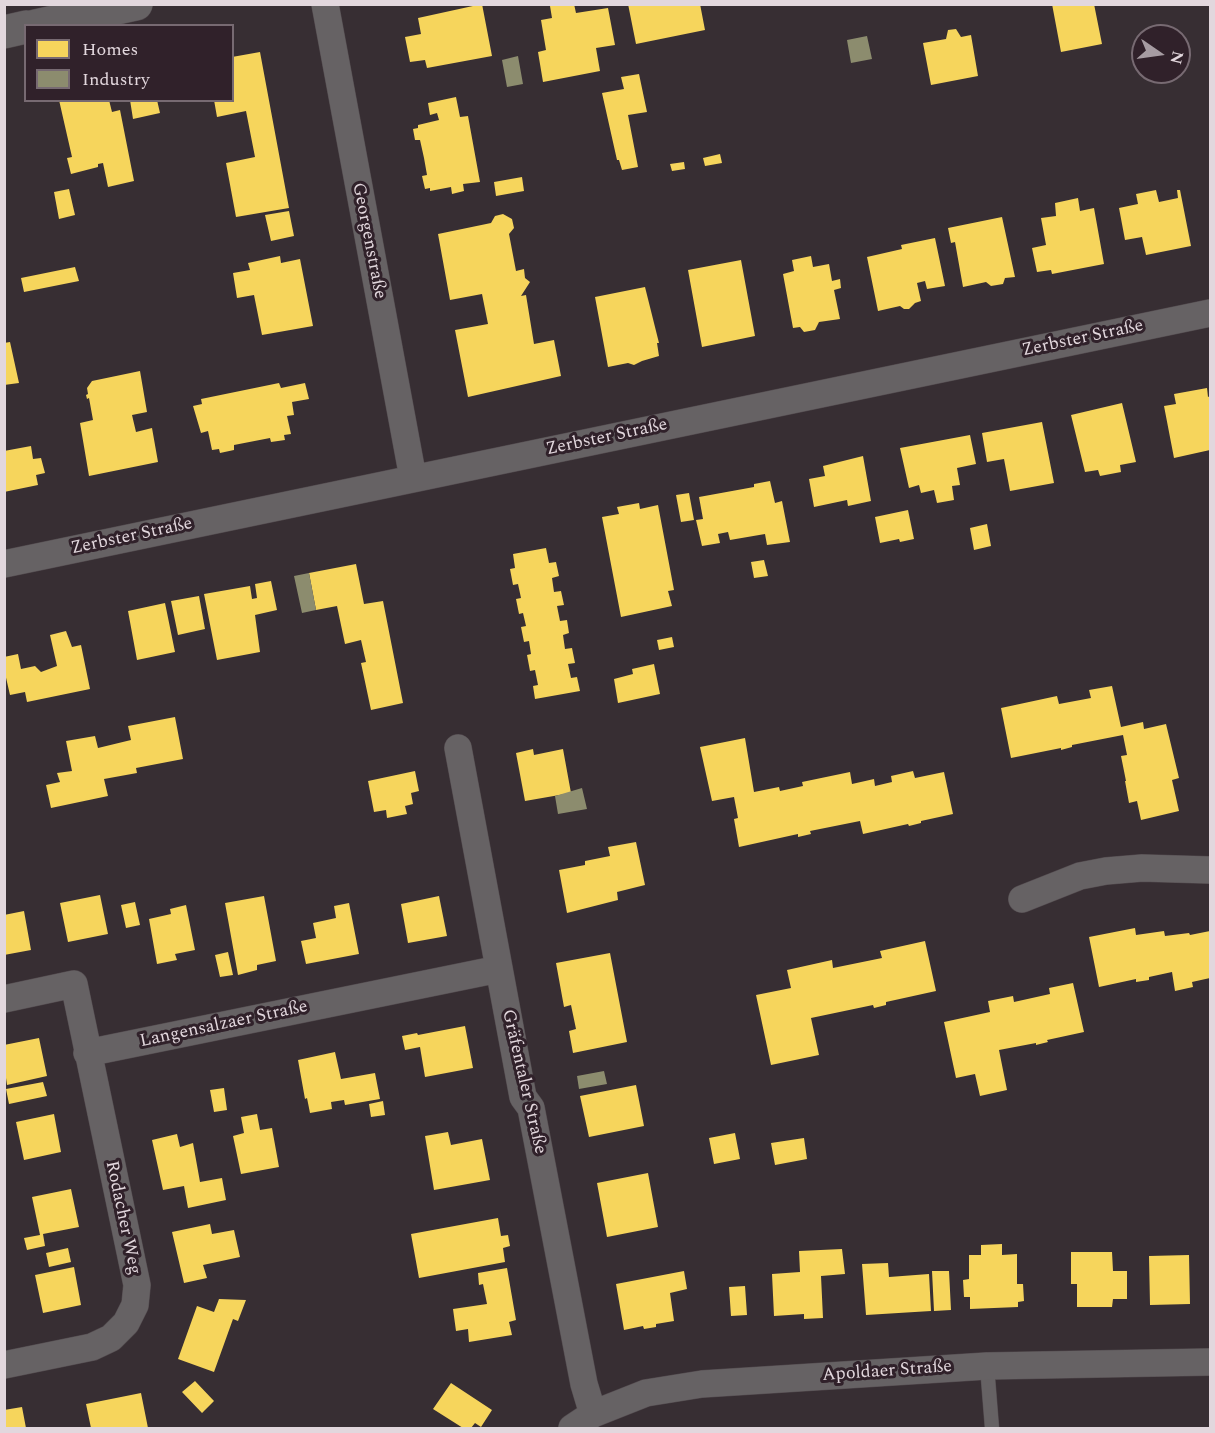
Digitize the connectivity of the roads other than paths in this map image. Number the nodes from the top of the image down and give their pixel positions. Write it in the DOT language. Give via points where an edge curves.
graph roads {
  1 [pos="136,4"];
  2 [pos="325,4"];
  3 [pos="44,24"];
  4 [pos="24,27"];
  5 [pos="4,32"];
  6 [pos="1210,313"];
  7 [pos="413,478"];
  8 [pos="4,564"];
  9 [pos="458,748"];
  10 [pos="1210,870"];
  11 [pos="1022,899"];
  12 [pos="499,969"];
  13 [pos="4,999"];
  14 [pos="87,1053"];
  15 [pos="1210,1362"];
  16 [pos="4,1365"];
  17 [pos="987,1366"];
  18 [pos="587,1424"];
  19 [pos="992,1428"];
  1 -- 3 [label="street"];
  2 -- 7 [label="street, Georgenstraße"];
  4 -- 5 [label="street"];
  6 -- 7 [label="street, Zerbster Straße"];
  7 -- 8 [label="street, Zerbster Straße"];
  9 -- 12 [label="street, Gräfentaler Straße"];
  10 -- 11 [label="street" via="1106,871 1080,876"];
  12 -- 14 [label="street, Langensalzaer Straße"];
  12 -- 18 [label="street, Gräfentaler Straße" via="524,1096 531,1108 584,1384"];
  13 -- 14 [label="street" via="74,984"];
  14 -- 16 [label="street, Rodacher Weg" via="136,1285 135,1305 126,1323 111,1338 92,1347"];
  15 -- 17 [label="street, Apoldaer Straße"];
  17 -- 18 [label="street, Apoldaer Straße" via="702,1384 646,1394"];
  17 -- 19 [label="lane"];
}
